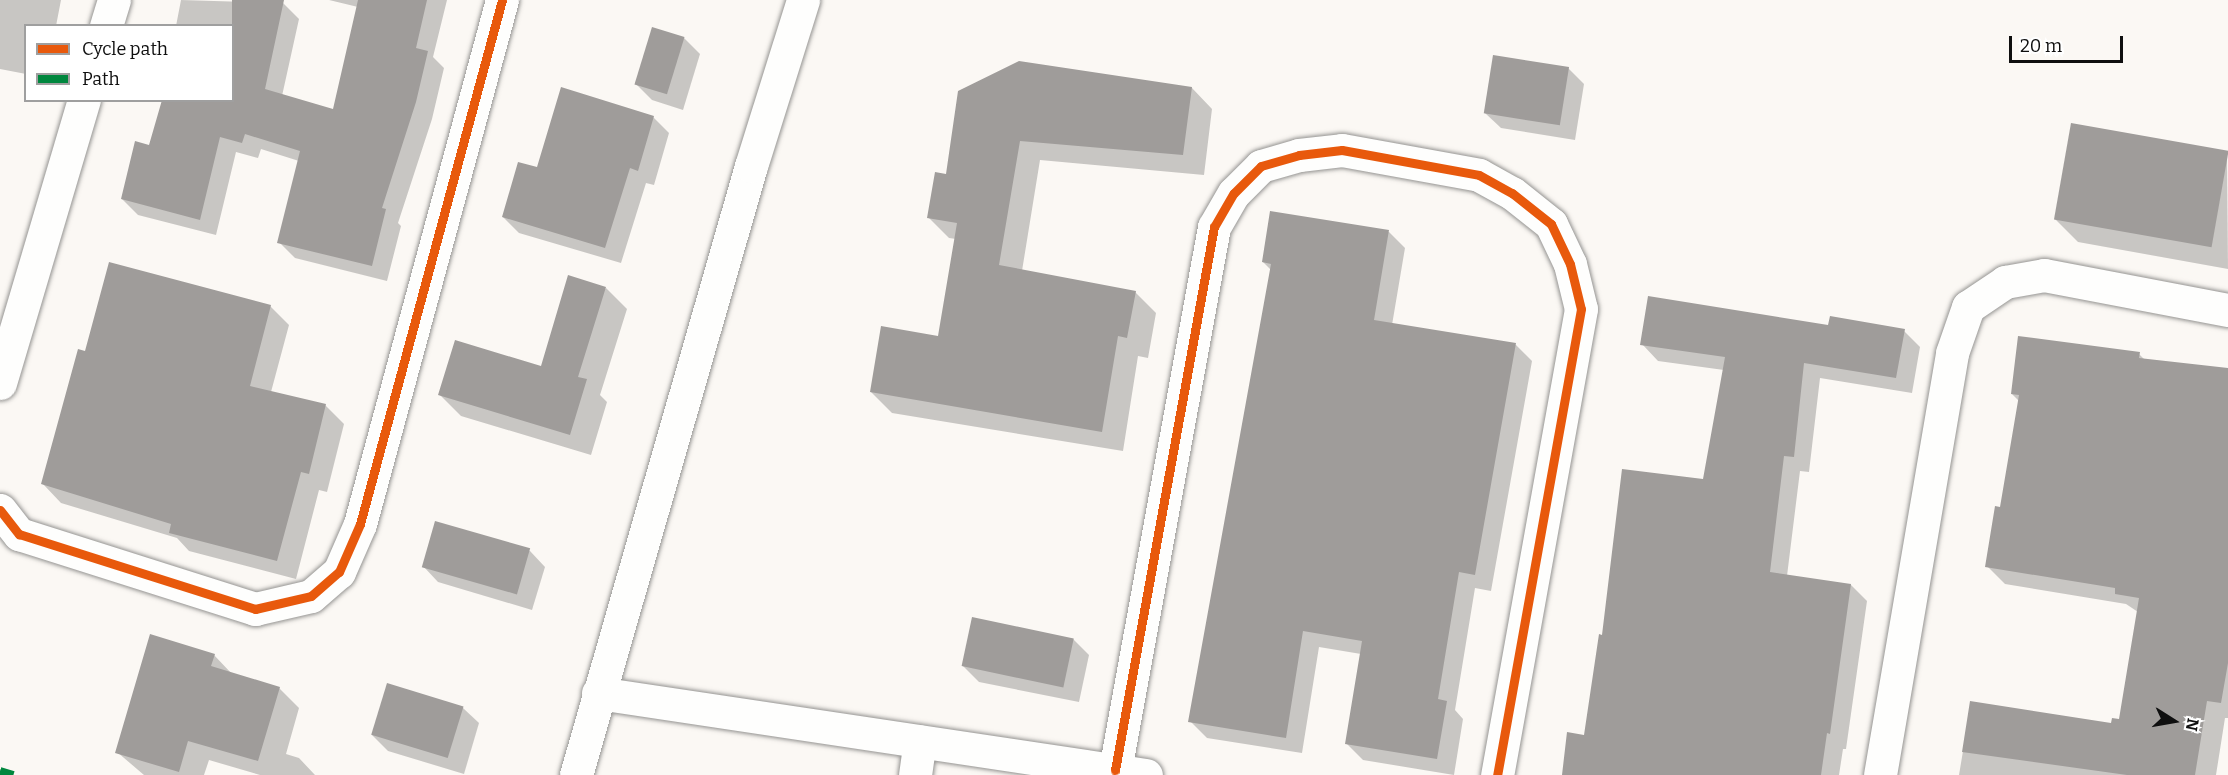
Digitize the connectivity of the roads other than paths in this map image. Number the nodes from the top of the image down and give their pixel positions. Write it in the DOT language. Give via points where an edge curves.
graph roads {
  1 [pos="114,0"];
  2 [pos="502,0"];
  3 [pos="803,0"];
  4 [pos="107,24"];
  5 [pos="83,102"];
  6 [pos="2228,310"];
  7 [pos="0,383"];
  8 [pos="0,510"];
  9 [pos="598,693"];
  10 [pos="920,741"];
  11 [pos="1130,772"];
  12 [pos="576,775"];
  13 [pos="915,775"];
  14 [pos="1497,775"];
  15 [pos="1880,775"];
  1 -- 4 [label="street"];
  2 -- 8 [label="street" via="360,524 339,572 311,596 255,609 19,534"];
  3 -- 9 [label="street"];
  5 -- 7 [label="street"];
  6 -- 15 [label="street" via="2044,275 2005,282 1968,307 1952,354"];
  9 -- 10 [label="street"];
  9 -- 12 [label="street"];
  10 -- 11 [label="street"];
  10 -- 13 [label="street"];
  11 -- 14 [label="street" via="1214,227 1234,193 1261,166 1299,155 1342,150 1479,175 1512,193 1551,224 1570,264 1581,309"];
}
